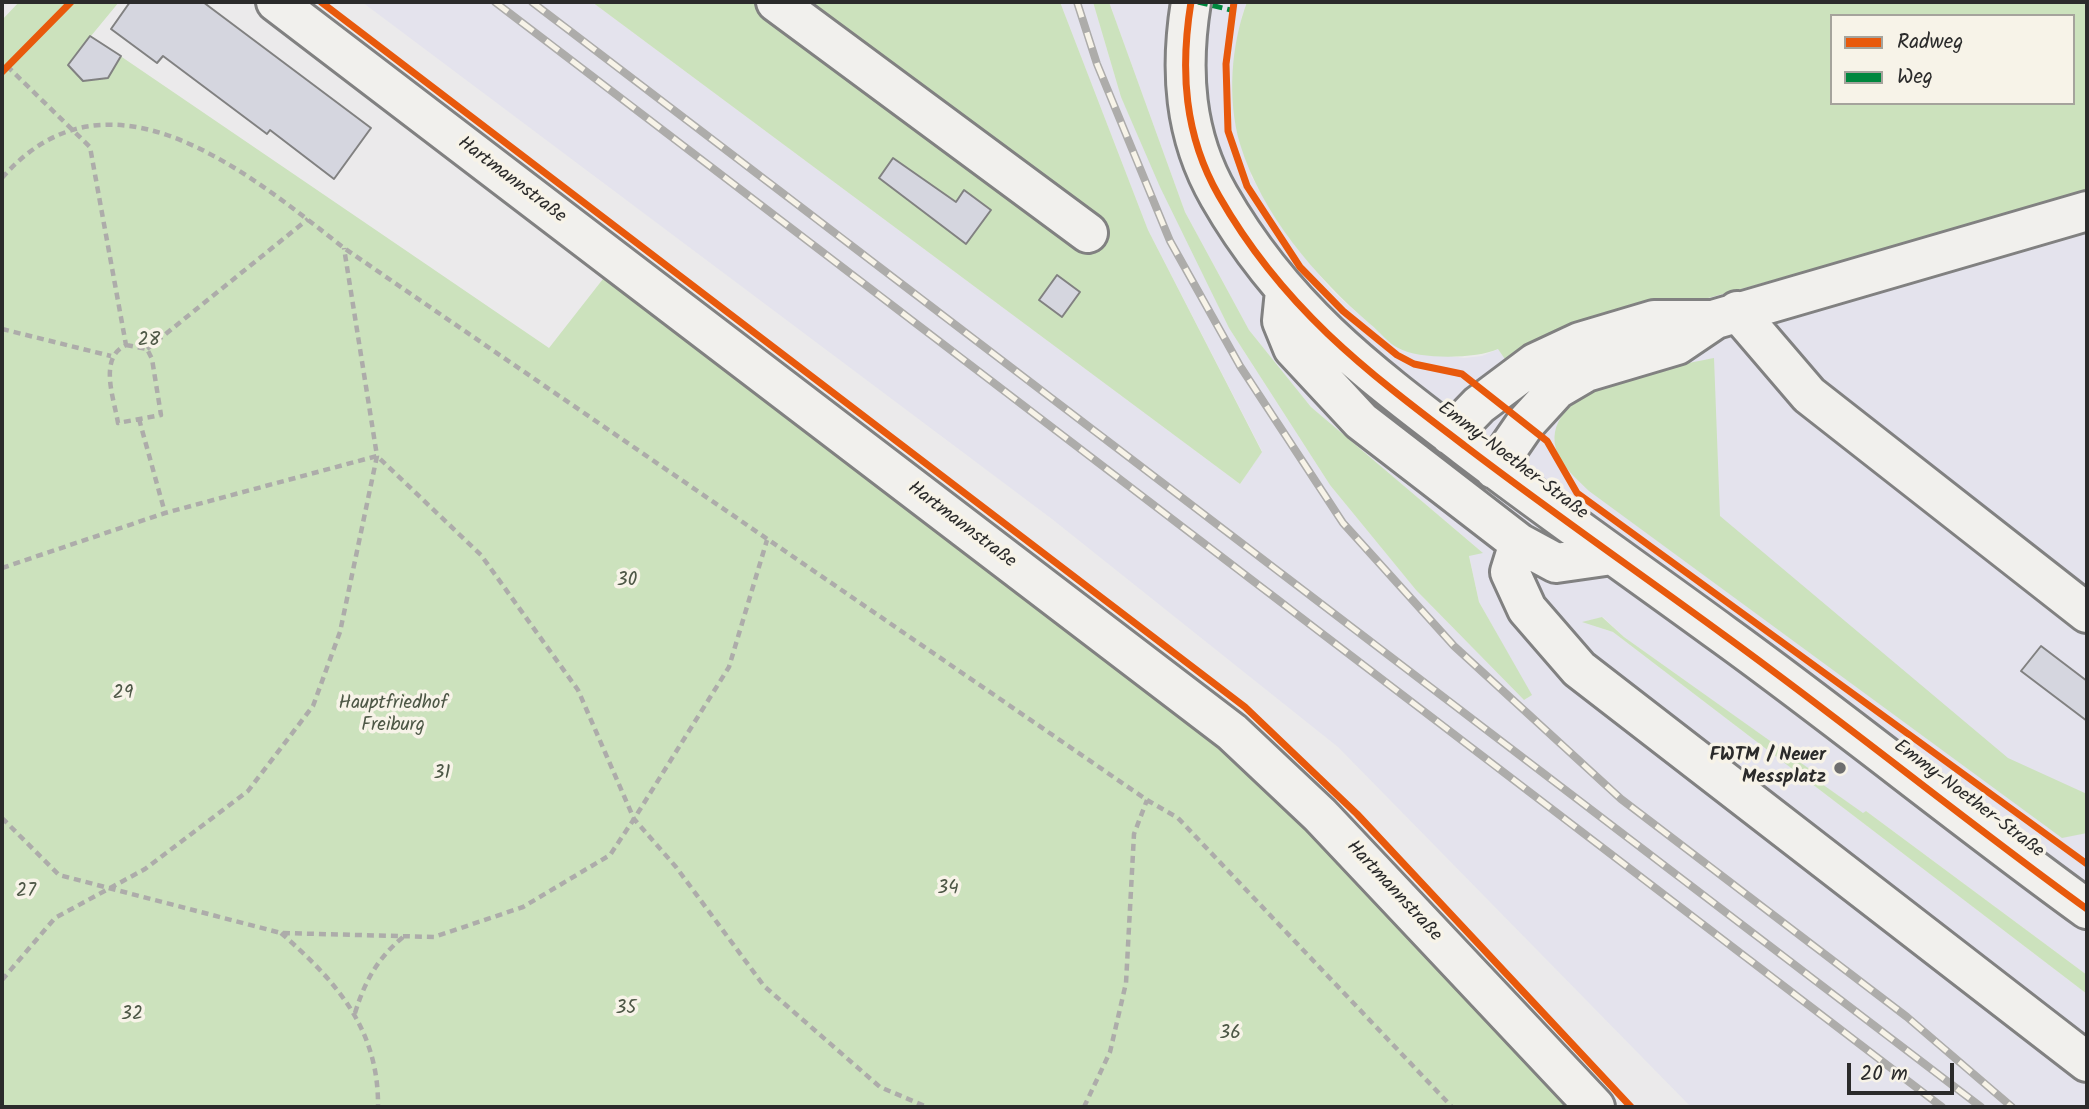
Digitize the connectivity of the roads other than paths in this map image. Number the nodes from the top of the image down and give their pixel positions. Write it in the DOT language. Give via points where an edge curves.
graph roads {
  1 [pos="276,2"];
  2 [pos="776,2"];
  3 [pos="1191,2"];
  4 [pos="2087,211"];
  5 [pos="1088,233"];
  6 [pos="1285,292"];
  7 [pos="1726,316"];
  8 [pos="1450,435"];
  9 [pos="1494,468"];
  10 [pos="1519,543"];
  11 [pos="1612,555"];
  12 [pos="2087,613"];
  13 [pos="2087,908"];
  14 [pos="2087,1062"];
  15 [pos="1595,1107"];
  1 -- 15 [label="street, Hartmannstraße" via="1232,732 1320,815"];
  2 -- 5 [label="street"];
  3 -- 6 [label="street, Emmy-Noether-Straße" via="1185,69 1192,134 1231,217"];
  4 -- 7 [label="street"];
  6 -- 8 [label="street, Emmy-Noether-Straße" via="1353,360"];
  6 -- 10 [label="street" via="1282,321 1301,357 1361,421"];
  7 -- 8 [label="street" via="1654,320 1580,342 1535,363 1479,405"];
  7 -- 9 [label="street" via="1676,345 1586,372 1557,389 1524,424"];
  7 -- 12 [label="street" via="1810,395"];
  8 -- 9 [label="street, Emmy-Noether-Straße"];
  9 -- 11 [label="street, Emmy-Noether-Straße"];
  10 -- 11 [label="street" via="1556,563"];
  10 -- 14 [label="street" via="1510,572 1527,609 1579,669"];
  11 -- 13 [label="street, Emmy-Noether-Straße"];
}
